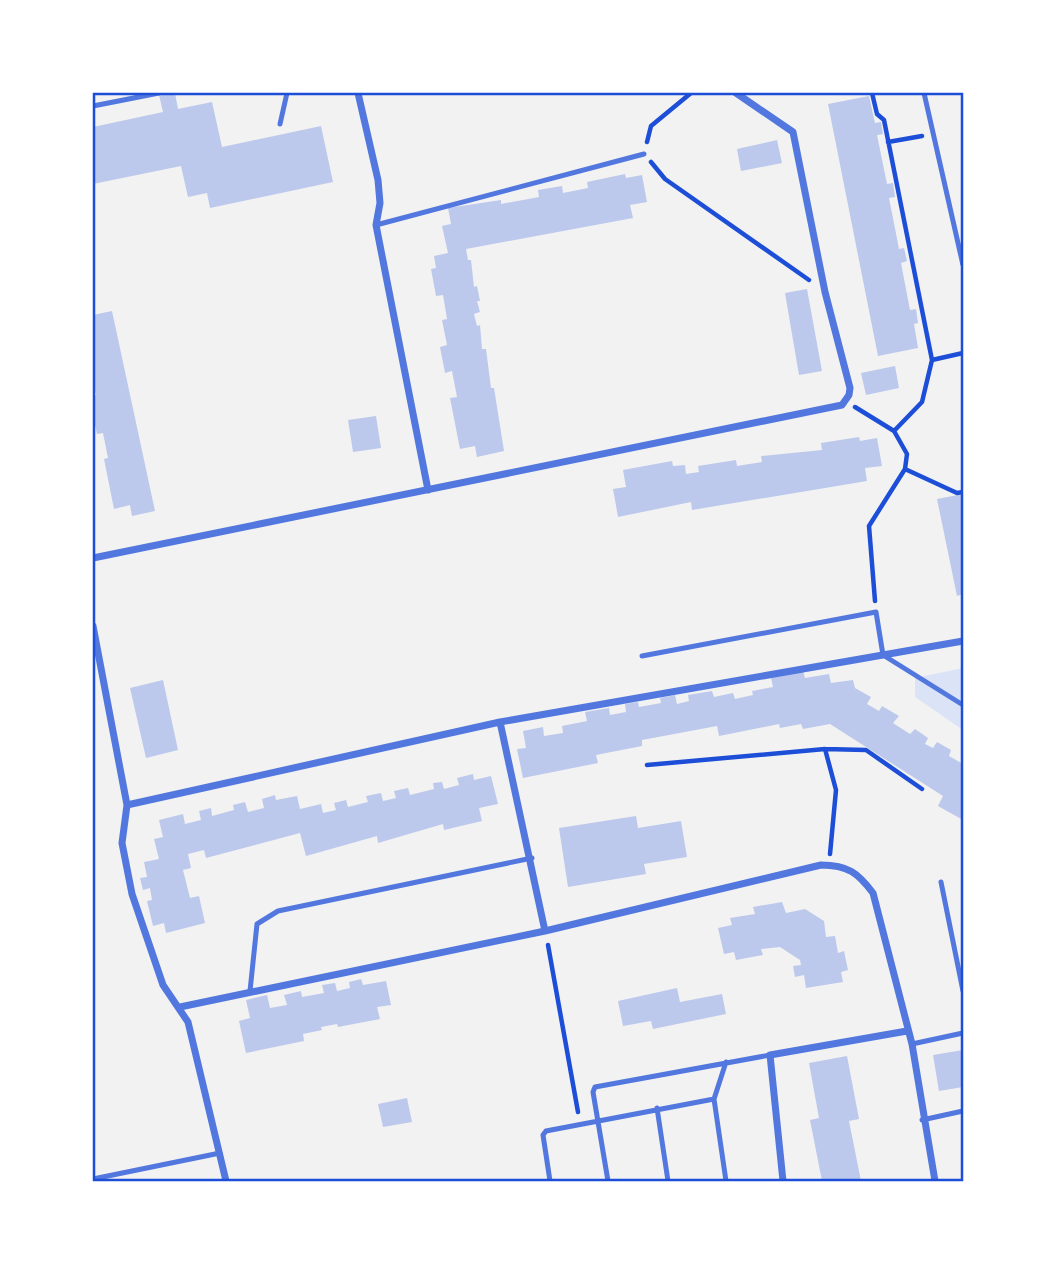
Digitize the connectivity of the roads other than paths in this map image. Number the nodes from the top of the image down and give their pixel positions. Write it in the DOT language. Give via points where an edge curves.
graph roads {
  1 [pos="159,93"];
  2 [pos="286,93"];
  3 [pos="358,93"];
  4 [pos="736,93"];
  5 [pos="924,93"];
  6 [pos="93,106"];
  7 [pos="280,124"];
  8 [pos="644,154"];
  9 [pos="376,225"];
  10 [pos="963,265"];
  11 [pos="428,490"];
  12 [pos="93,558"];
  13 [pos="93,626"];
  14 [pos="963,641"];
  15 [pos="883,654"];
  16 [pos="642,656"];
  17 [pos="963,705"];
  18 [pos="500,722"];
  19 [pos="127,805"];
  20 [pos="532,858"];
  21 [pos="941,882"];
  22 [pos="545,931"];
  23 [pos="963,990"];
  24 [pos="250,991"];
  25 [pos="180,1007"];
  26 [pos="908,1031"];
  27 [pos="963,1033"];
  28 [pos="912,1044"];
  29 [pos="770,1055"];
  30 [pos="726,1062"];
  31 [pos="714,1099"];
  32 [pos="657,1108"];
  33 [pos="963,1111"];
  34 [pos="598,1119"];
  35 [pos="922,1120"];
  36 [pos="220,1153"];
  37 [pos="93,1179"];
  38 [pos="226,1181"];
  39 [pos="550,1181"];
  40 [pos="608,1181"];
  41 [pos="668,1181"];
  42 [pos="726,1181"];
  43 [pos="783,1181"];
  44 [pos="935,1181"];
  1 -- 6 [label="lane"];
  2 -- 7 [label="lane"];
  3 -- 9 [label="street" via="378,180"];
  4 -- 11 [label="street" via="793,132 825,292 850,388 844,403"];
  5 -- 10 [label="lane"];
  8 -- 9 [label="lane"];
  9 -- 11 [label="street"];
  11 -- 12 [label="street"];
  13 -- 19 [label="street"];
  14 -- 15 [label="street"];
  15 -- 16 [label="lane" via="876,612"];
  15 -- 17 [label="lane"];
  15 -- 18 [label="street"];
  18 -- 19 [label="street"];
  18 -- 20 [label="street"];
  19 -- 25 [label="street" via="122,843 132,894 163,985"];
  20 -- 22 [label="street"];
  20 -- 24 [label="lane" via="278,911 257,924"];
  21 -- 23 [label="lane"];
  22 -- 24 [label="street"];
  22 -- 26 [label="street" via="829,865 859,873 873,893"];
  24 -- 25 [label="street"];
  25 -- 36 [label="street" via="194,1043"];
  26 -- 28 [label="street"];
  26 -- 29 [label="street"];
  27 -- 28 [label="lane"];
  28 -- 35 [label="street"];
  29 -- 30 [label="lane"];
  29 -- 43 [label="street"];
  30 -- 31 [label="lane"];
  30 -- 34 [label="lane" via="595,1087"];
  31 -- 32 [label="lane"];
  31 -- 42 [label="lane"];
  32 -- 34 [label="lane"];
  32 -- 41 [label="lane"];
  33 -- 35 [label="lane"];
  34 -- 39 [label="lane" via="546,1130"];
  34 -- 40 [label="lane"];
  35 -- 44 [label="street"];
  36 -- 37 [label="lane"];
  36 -- 38 [label="street"];
}
